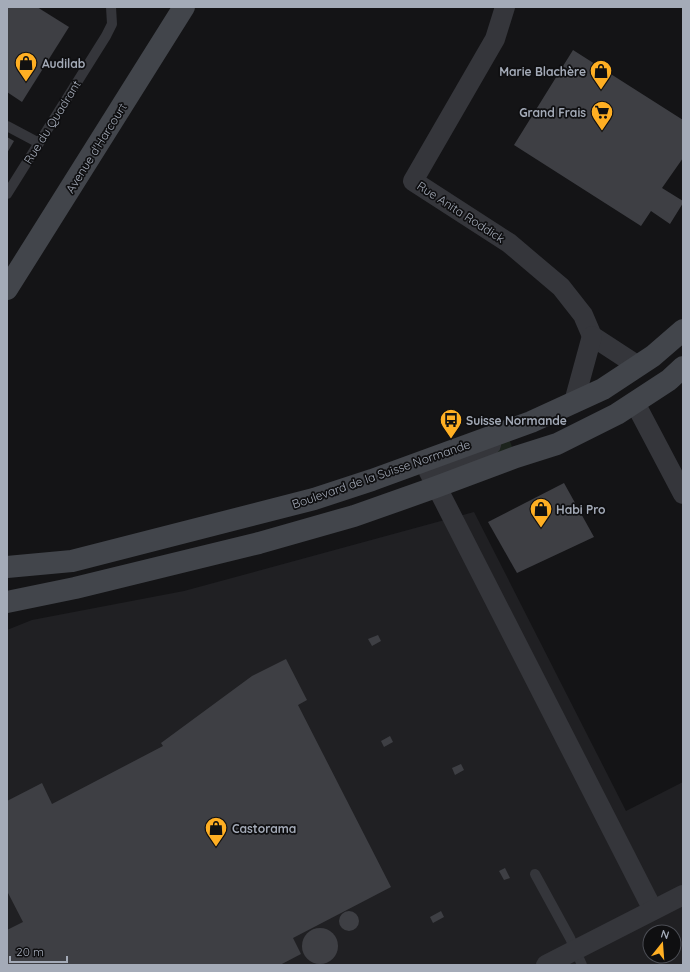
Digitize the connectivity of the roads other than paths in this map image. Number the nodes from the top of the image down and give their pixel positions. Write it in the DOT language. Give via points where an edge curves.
graph roads {
  1 [pos="111,7"];
  2 [pos="184,7"];
  3 [pos="505,7"];
  4 [pos="7,126"];
  5 [pos="38,143"];
  6 [pos="7,194"];
  7 [pos="7,289"];
  8 [pos="683,330"];
  9 [pos="592,336"];
  10 [pos="638,366"];
  11 [pos="683,367"];
  12 [pos="574,402"];
  13 [pos="635,403"];
  14 [pos="506,431"];
  15 [pos="436,487"];
  16 [pos="683,494"];
  17 [pos="7,567"];
  18 [pos="7,602"];
  19 [pos="534,874"];
  20 [pos="683,895"];
  21 [pos="653,910"];
  22 [pos="579,957"];
  23 [pos="546,965"];
  1 -- 5 [label="lane, Rue du Quadrant" via="112,24 106,36"];
  2 -- 7 [label="street, Avenue d'Harcourt"];
  3 -- 9 [label="street, Rue Anita Roddick" via="495,39 413,181 509,243 562,287 583,316"];
  4 -- 5 [label="lane"];
  5 -- 6 [label="lane, Rue du Quadrant"];
  8 -- 10 [label="street, Boulevard de la Suisse Normande"];
  9 -- 10 [label="street"];
  9 -- 12 [label="street"];
  10 -- 12 [label="street, Boulevard de la Suisse Normande" via="603,389"];
  11 -- 13 [label="street"];
  12 -- 14 [label="street, Boulevard de la Suisse Normande"];
  13 -- 15 [label="street" via="557,444"];
  13 -- 16 [label="street"];
  14 -- 15 [label="street" via="486,449 429,472"];
  14 -- 17 [label="street, Boulevard de la Suisse Normande" via="314,499 72,562"];
  15 -- 18 [label="street" via="354,516 259,543"];
  15 -- 21 [label="street"];
  19 -- 22 [label="lane"];
  20 -- 21 [label="street"];
  21 -- 22 [label="street"];
  22 -- 23 [label="street"];
}
